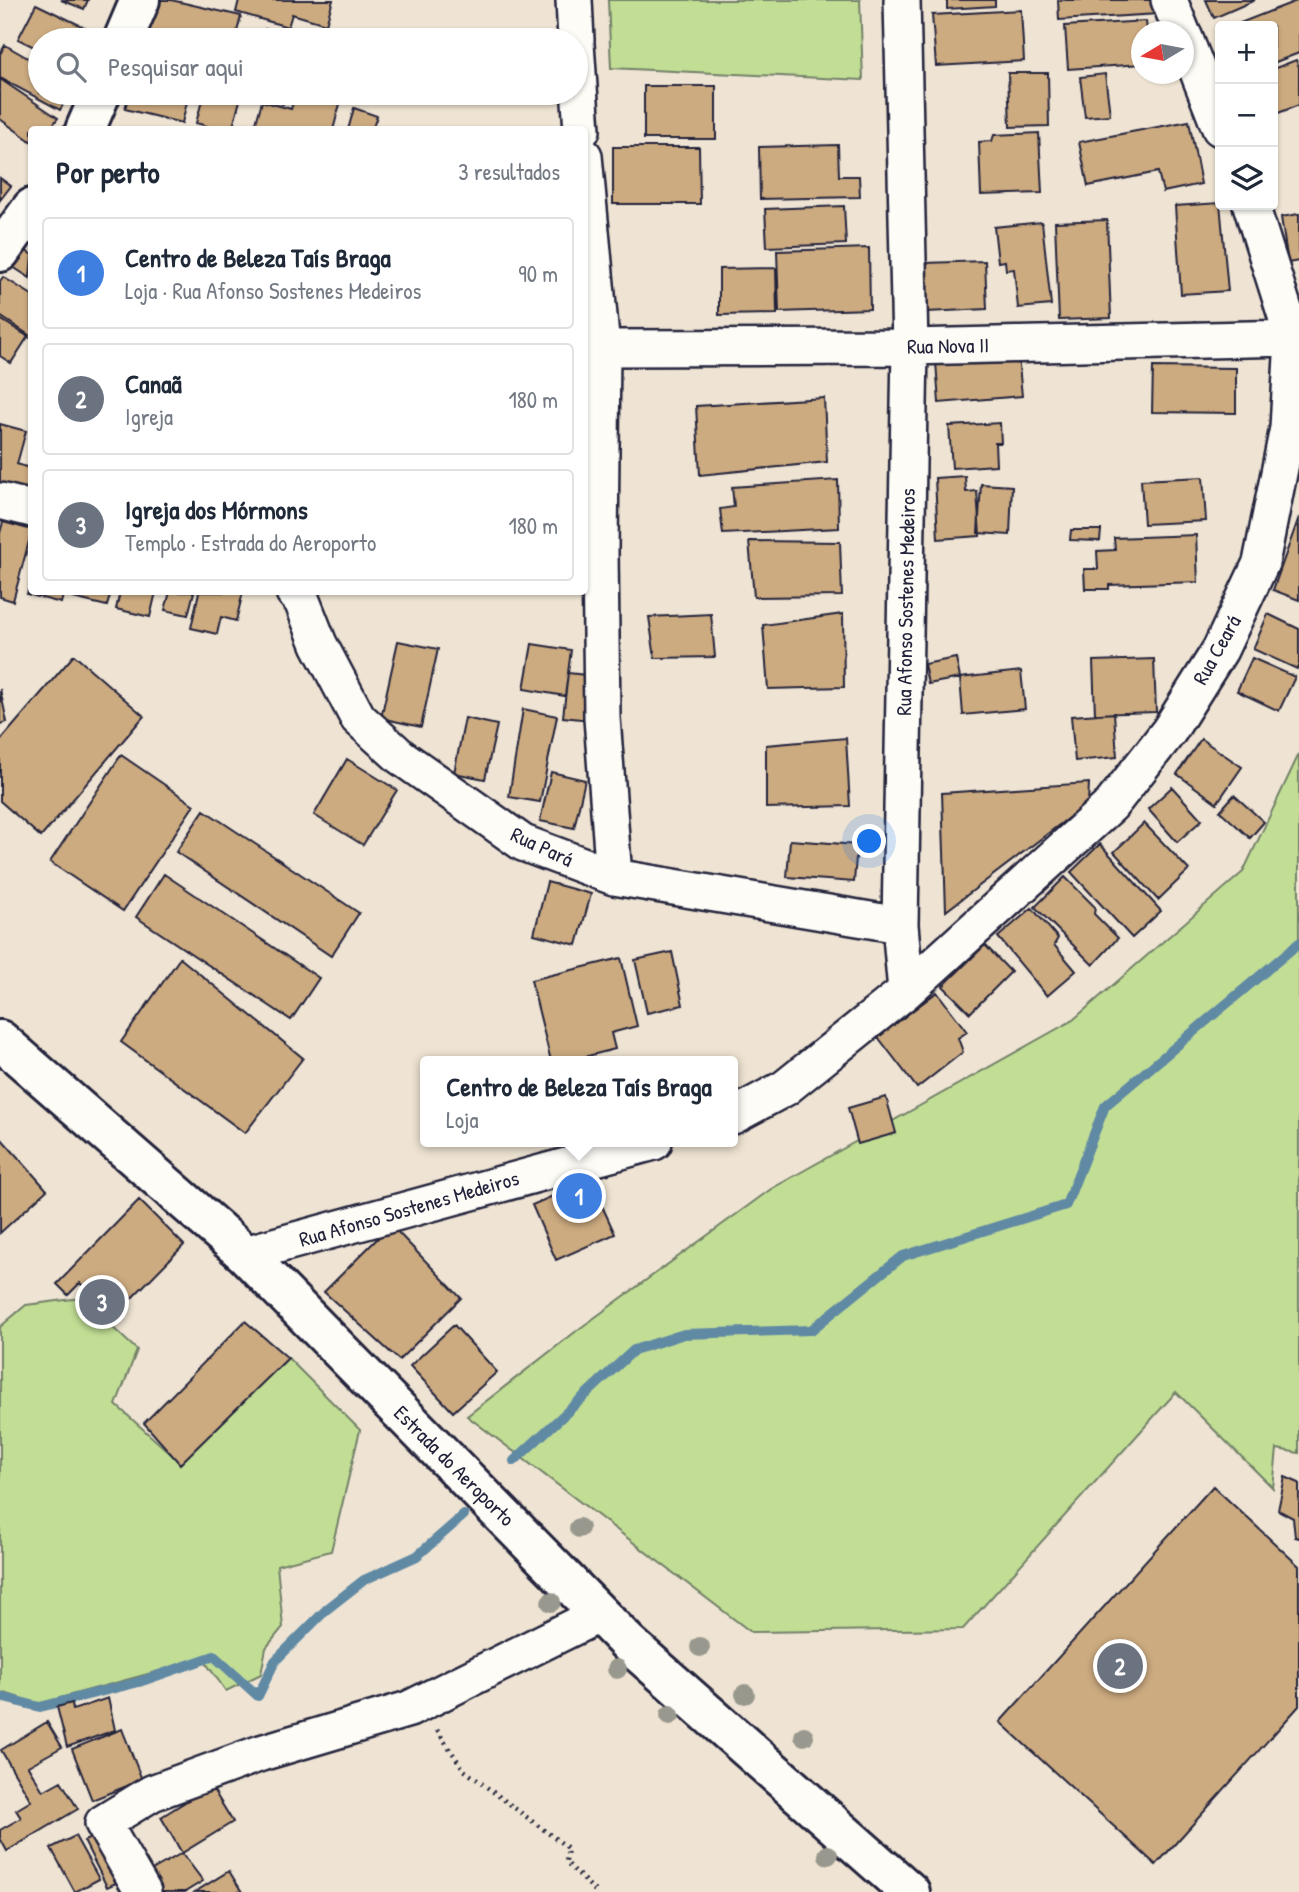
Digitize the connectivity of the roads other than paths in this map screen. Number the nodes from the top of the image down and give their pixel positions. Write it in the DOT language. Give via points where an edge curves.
graph roads {
  1 [pos="140,0"];
  2 [pos="573,0"];
  3 [pos="902,0"];
  4 [pos="1169,0"];
  5 [pos="1178,21"];
  6 [pos="128,28"];
  7 [pos="575,28"];
  8 [pos="1194,62"];
  9 [pos="96,105"];
  10 [pos="580,105"];
  11 [pos="1215,115"];
  12 [pos="87,126"];
  13 [pos="582,126"];
  14 [pos="588,199"];
  15 [pos="1253,210"];
  16 [pos="28,213"];
  17 [pos="0,251"];
  18 [pos="1293,338"];
  19 [pos="910,347"];
  20 [pos="602,348"];
  21 [pos="0,501"];
  22 [pos="28,508"];
  23 [pos="297,595"];
  24 [pos="614,877"];
  25 [pos="900,925"];
  26 [pos="906,991"];
  27 [pos="0,1040"];
  28 [pos="738,1113"];
  29 [pos="636,1147"];
  30 [pos="245,1254"];
  31 [pos="600,1614"];
  32 [pos="143,1892"];
  33 [pos="910,1892"];
  1 -- 6 [label="street"];
  2 -- 7 [label="street"];
  3 -- 19 [label="street, Rua Afonso Sostenes Medeiros"];
  4 -- 5 [label="street"];
  8 -- 11 [label="street"];
  9 -- 12 [label="street"];
  10 -- 13 [label="street"];
  14 -- 20 [label="street"];
  15 -- 18 [label="street, Rua Ceará"];
  16 -- 17 [label="street"];
  18 -- 19 [label="street, Rua Nova II"];
  18 -- 26 [label="street, Rua Ceará" via="1288,428 1261,563 1220,650 1169,731 1111,805"];
  19 -- 20 [label="street, Rua Nova II"];
  19 -- 25 [label="street, Rua Afonso Sostenes Medeiros"];
  20 -- 24 [label="street" via="602,718"];
  21 -- 22 [label="street"];
  23 -- 24 [label="street, Rua Pará" via="358,718 393,749 523,843"];
  24 -- 25 [label="street, Rua Pará"];
  25 -- 26 [label="street, Rua Afonso Sostenes Medeiros"];
  26 -- 28 [label="street" via="785,1088"];
  27 -- 30 [label="street, Estrada do Aeroporto"];
  29 -- 30 [label="street, Rua Afonso Sostenes Medeiros"];
  30 -- 31 [label="street, Estrada do Aeroporto"];
  31 -- 32 [label="street" via="409,1709 261,1753 152,1793 103,1823"];
  31 -- 33 [label="street, Estrada do Aeroporto"];
}
